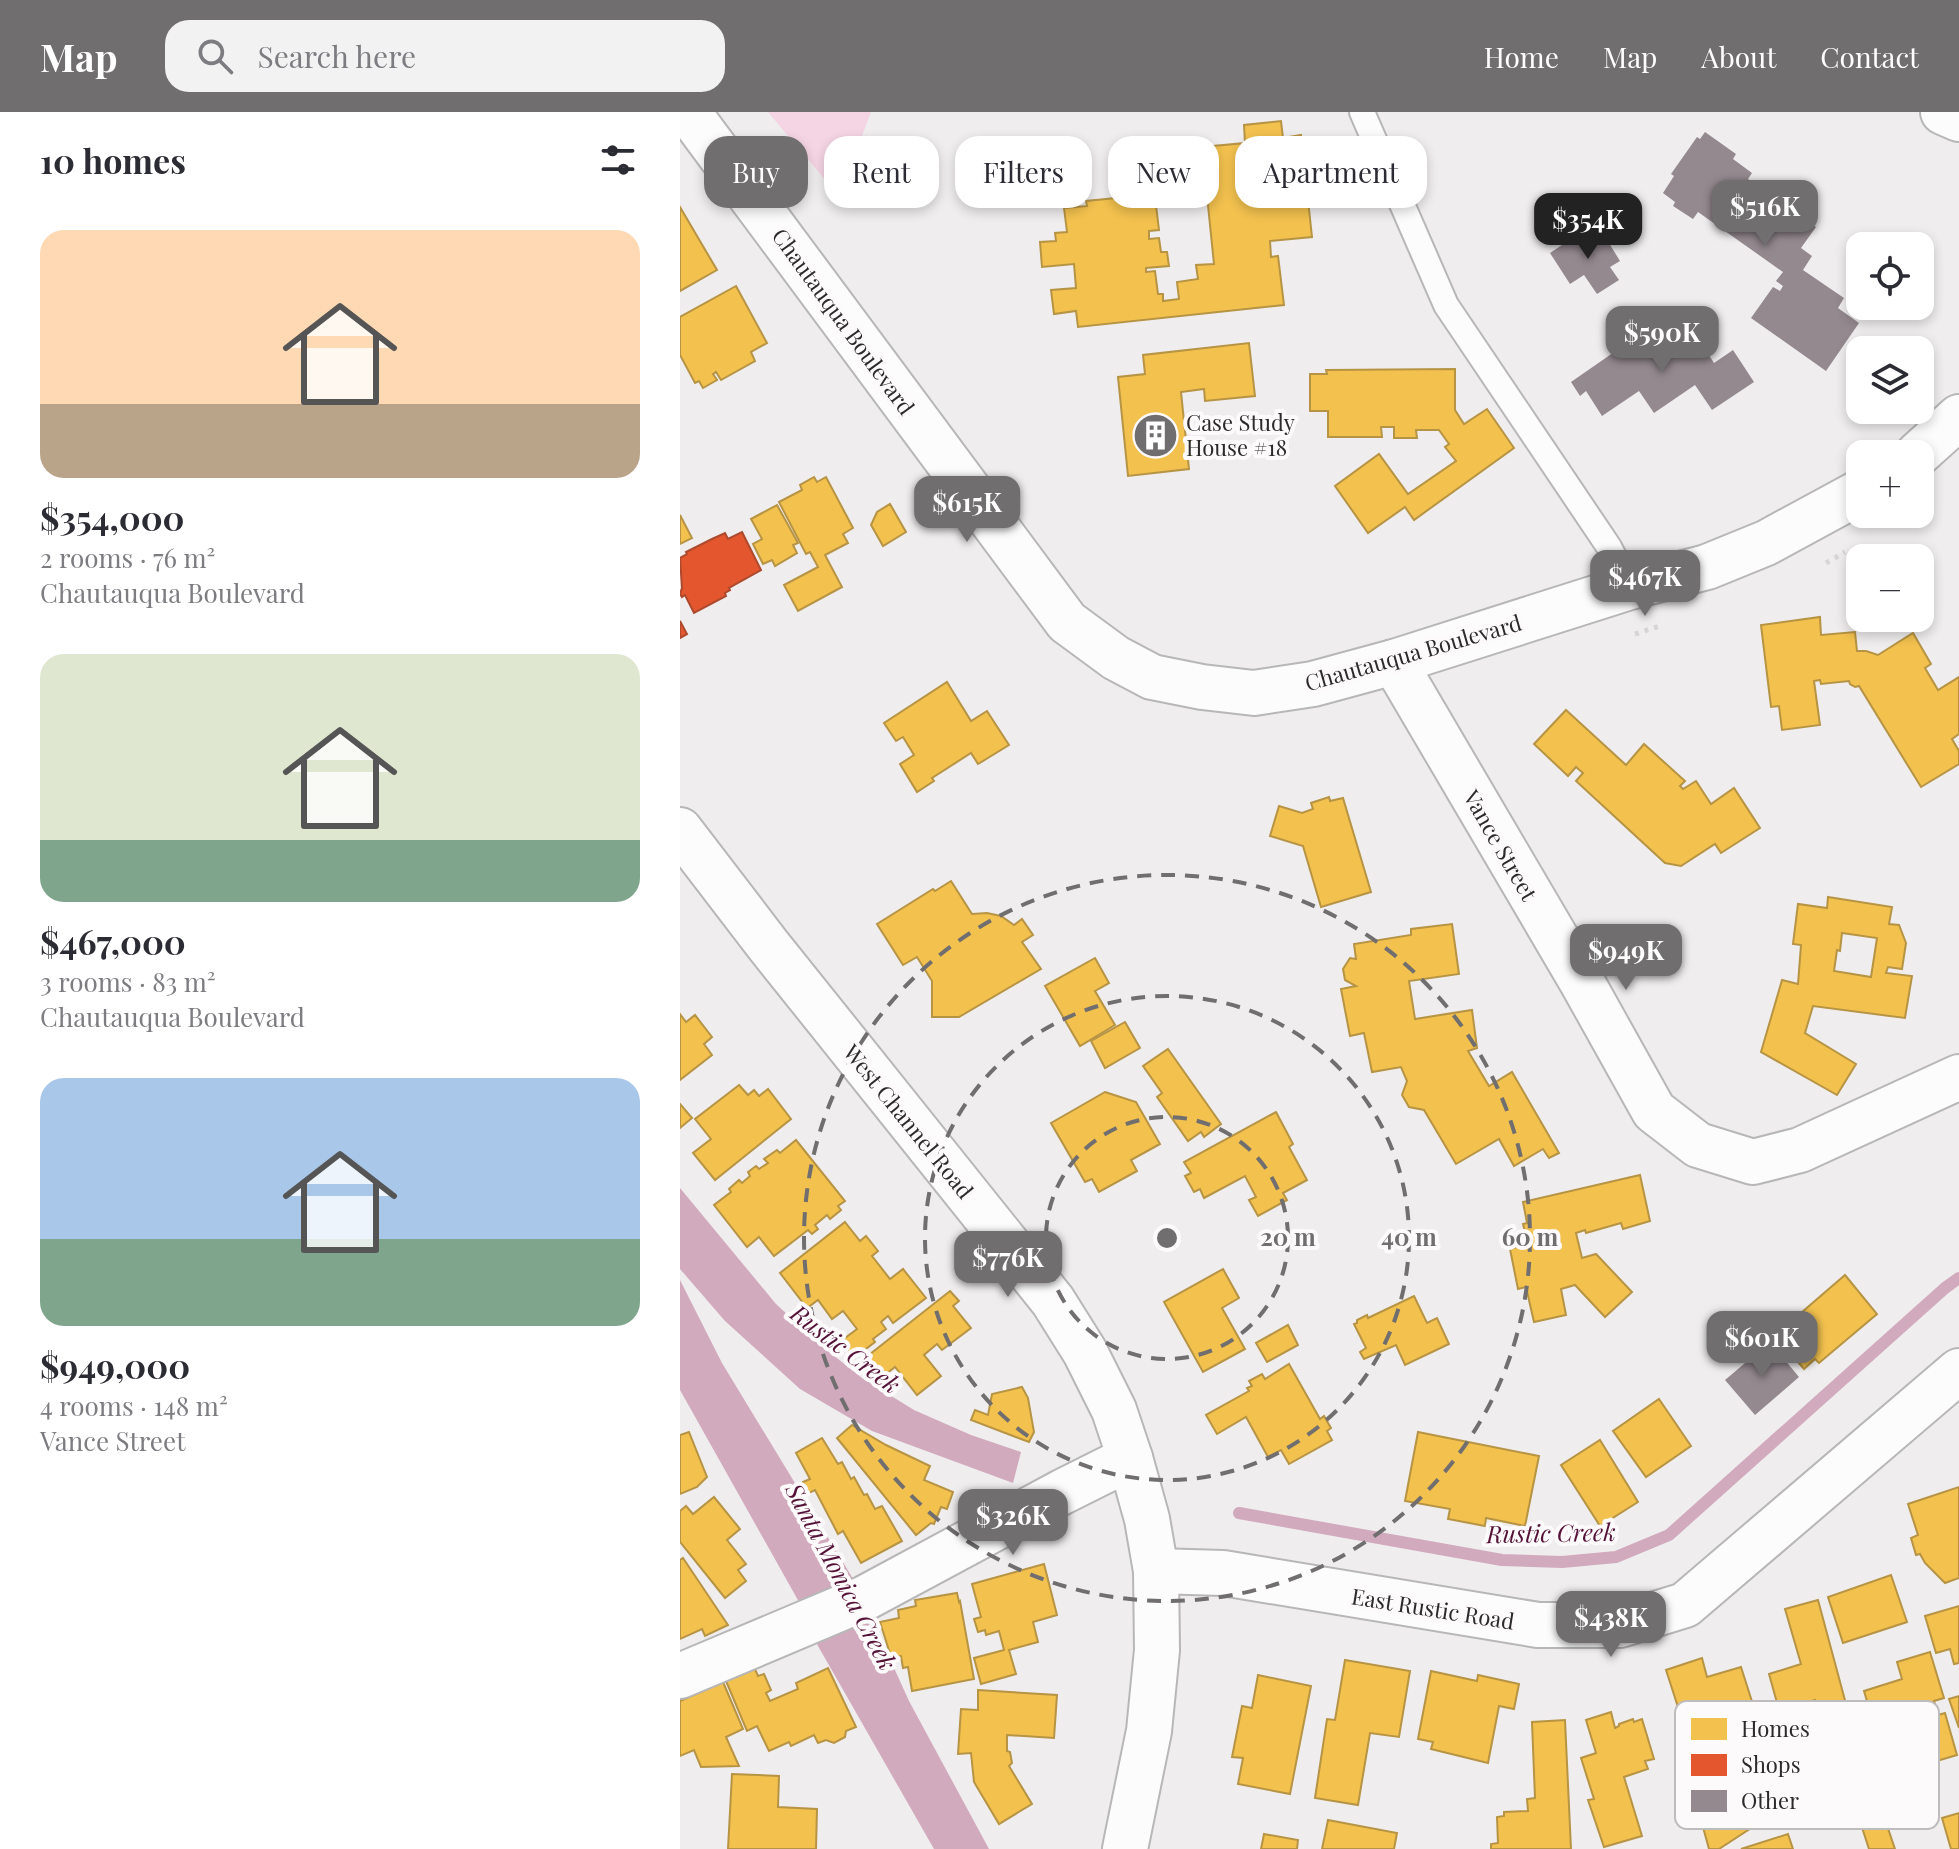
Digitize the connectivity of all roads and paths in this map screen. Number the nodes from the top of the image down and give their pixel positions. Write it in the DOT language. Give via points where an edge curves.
graph roads {
  1 [pos="688,112"];
  2 [pos="1362,112"];
  3 [pos="1943,112"];
  4 [pos="1959,119"];
  5 [pos="1959,417"];
  6 [pos="1934,440"];
  7 [pos="1846,500"];
  8 [pos="1630,587"];
  9 [pos="1394,662"];
  10 [pos="680,830"];
  11 [pos="1959,1077"];
  12 [pos="1959,1371"];
  13 [pos="1130,1458"];
  14 [pos="1156,1571"];
  15 [pos="680,1676"];
  16 [pos="1125,1849"];
  1 -- 9 [label="street, Chautauqua Boulevard" via="1067,622 1152,677 1202,687 1254,693"];
  2 -- 8 [label="lane" via="1446,305 1609,547"];
  3 -- 4 [label="street"];
  5 -- 6 [label="street"];
  7 -- 8 [label="street, Chautauqua Boulevard" via="1752,549"];
  8 -- 9 [label="street, Chautauqua Boulevard"];
  9 -- 11 [label="street, Vance Street" via="1654,1111 1698,1145 1753,1162 1800,1150"];
  10 -- 13 [label="street, West Channel Road" via="1053,1301 1114,1410"];
  12 -- 14 [label="street, East Rustic Road" via="1685,1605 1620,1625 1538,1625 1223,1573"];
  13 -- 14 [label="street, West Channel Road"];
  13 -- 15 [label="street" via="865,1598"];
  14 -- 16 [label="street, West Channel Road" via="1157,1650 1149,1731"];
}
